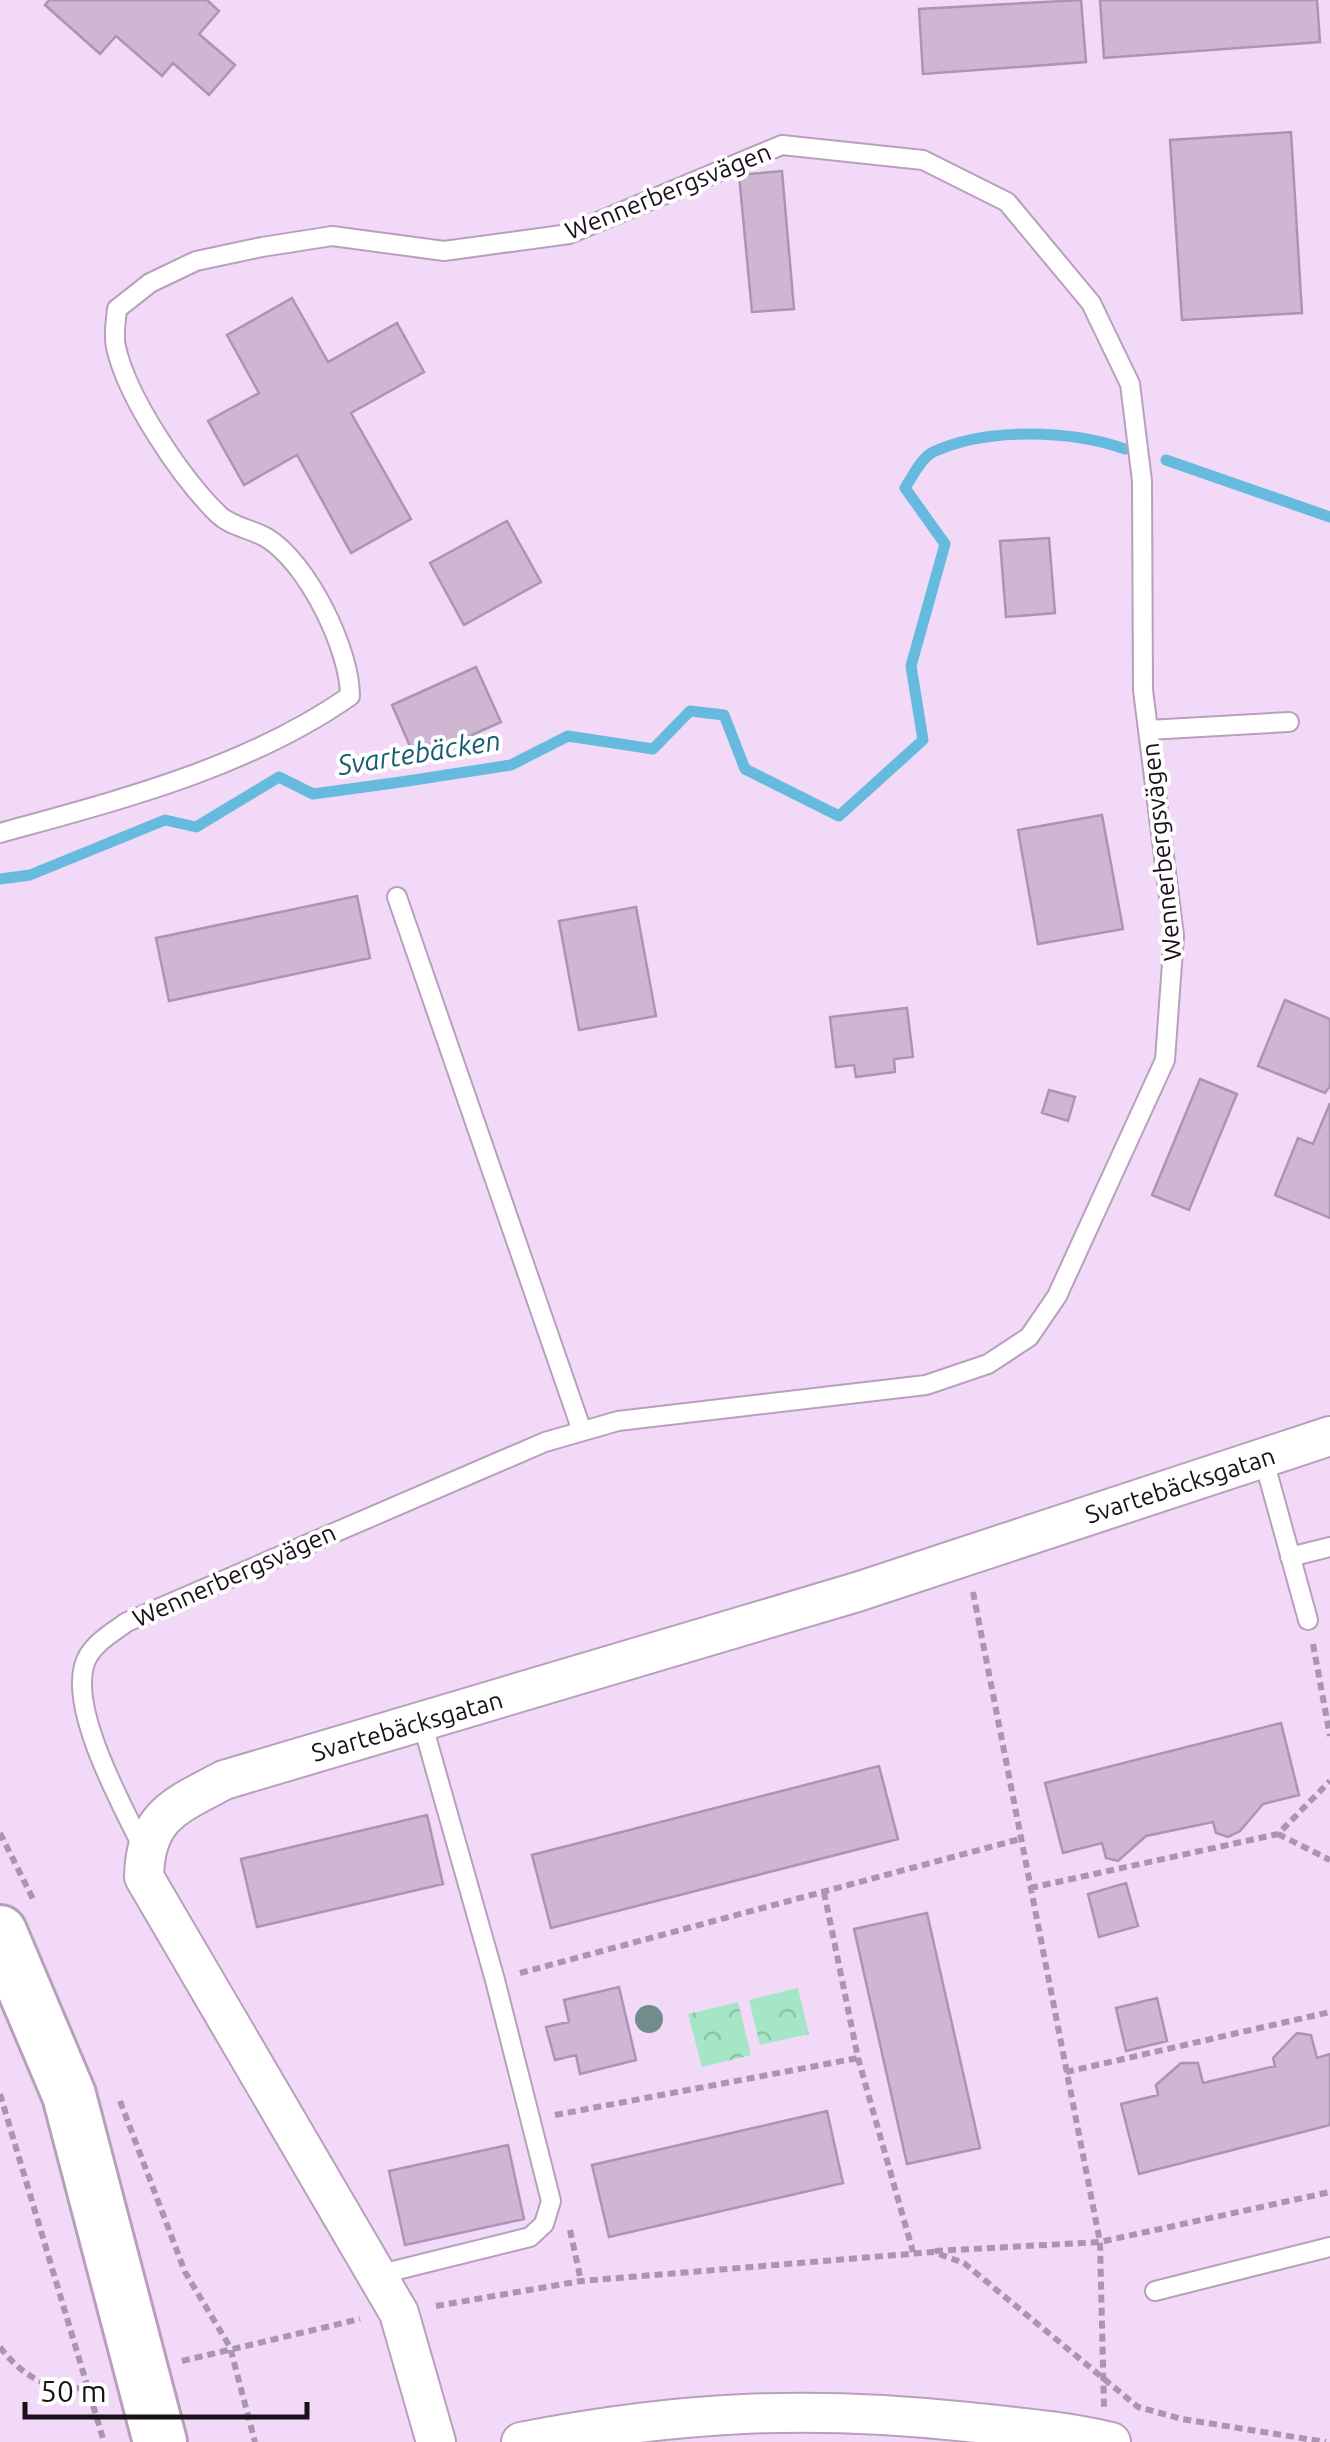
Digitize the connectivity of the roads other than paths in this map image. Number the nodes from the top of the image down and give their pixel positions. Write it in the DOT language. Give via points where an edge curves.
graph roads {
  1 [pos="1289,722"];
  2 [pos="1148,730"];
  3 [pos="0,833"];
  4 [pos="397,896"];
  5 [pos="582,1431"];
  6 [pos="1330,1436"];
  7 [pos="1263,1457"];
  8 [pos="1330,1547"];
  9 [pos="1290,1557"];
  10 [pos="1308,1620"];
  11 [pos="422,1722"];
  12 [pos="144,1850"];
  13 [pos="0,1932"];
  14 [pos="1330,2247"];
  15 [pos="377,2275"];
  16 [pos="1156,2291"];
  17 [pos="160,2442"];
  18 [pos="436,2442"];
  19 [pos="521,2442"];
  20 [pos="1111,2442"];
  1 -- 2 [label="lane"];
  2 -- 3 [label="lane, Wennerbergsvägen" via="1139,438 1130,384 1091,303 1006,202 957,174 923,160 782,146 569,234 444,251 332,236 262,247 196,261 150,283 117,309 115,345 129,383 180,468 223,518 270,540 293,564 322,606 350,671 350,696 314,722 216,765 102,808"];
  2 -- 5 [label="lane, Wennerbergsvägen" via="1174,936 1165,1060 1057,1296 1028,1337 988,1364 926,1385 618,1420"];
  4 -- 5 [label="lane"];
  5 -- 12 [label="lane, Wennerbergsvägen" via="472,1470 186,1593 99,1641 84,1666 84,1698 100,1753"];
  6 -- 7 [label="street, Svartebäcksgatan"];
  7 -- 9 [label="lane"];
  7 -- 11 [label="street, Svartebäcksgatan" via="966,1556"];
  8 -- 9 [label="lane"];
  9 -- 10 [label="lane"];
  11 -- 12 [label="street, Svartebäcksgatan" via="224,1780 174,1806 150,1831"];
  11 -- 15 [label="lane" via="551,2202 544,2224 530,2237"];
  12 -- 15 [label="street" via="144,1877 158,1905"];
  13 -- 17 [label="main road" via="70,2095"];
  14 -- 16 [label="lane"];
  15 -- 18 [label="street" via="399,2313"];
  19 -- 20 [label="street" via="666,2418 779,2410 896,2414"];
}
